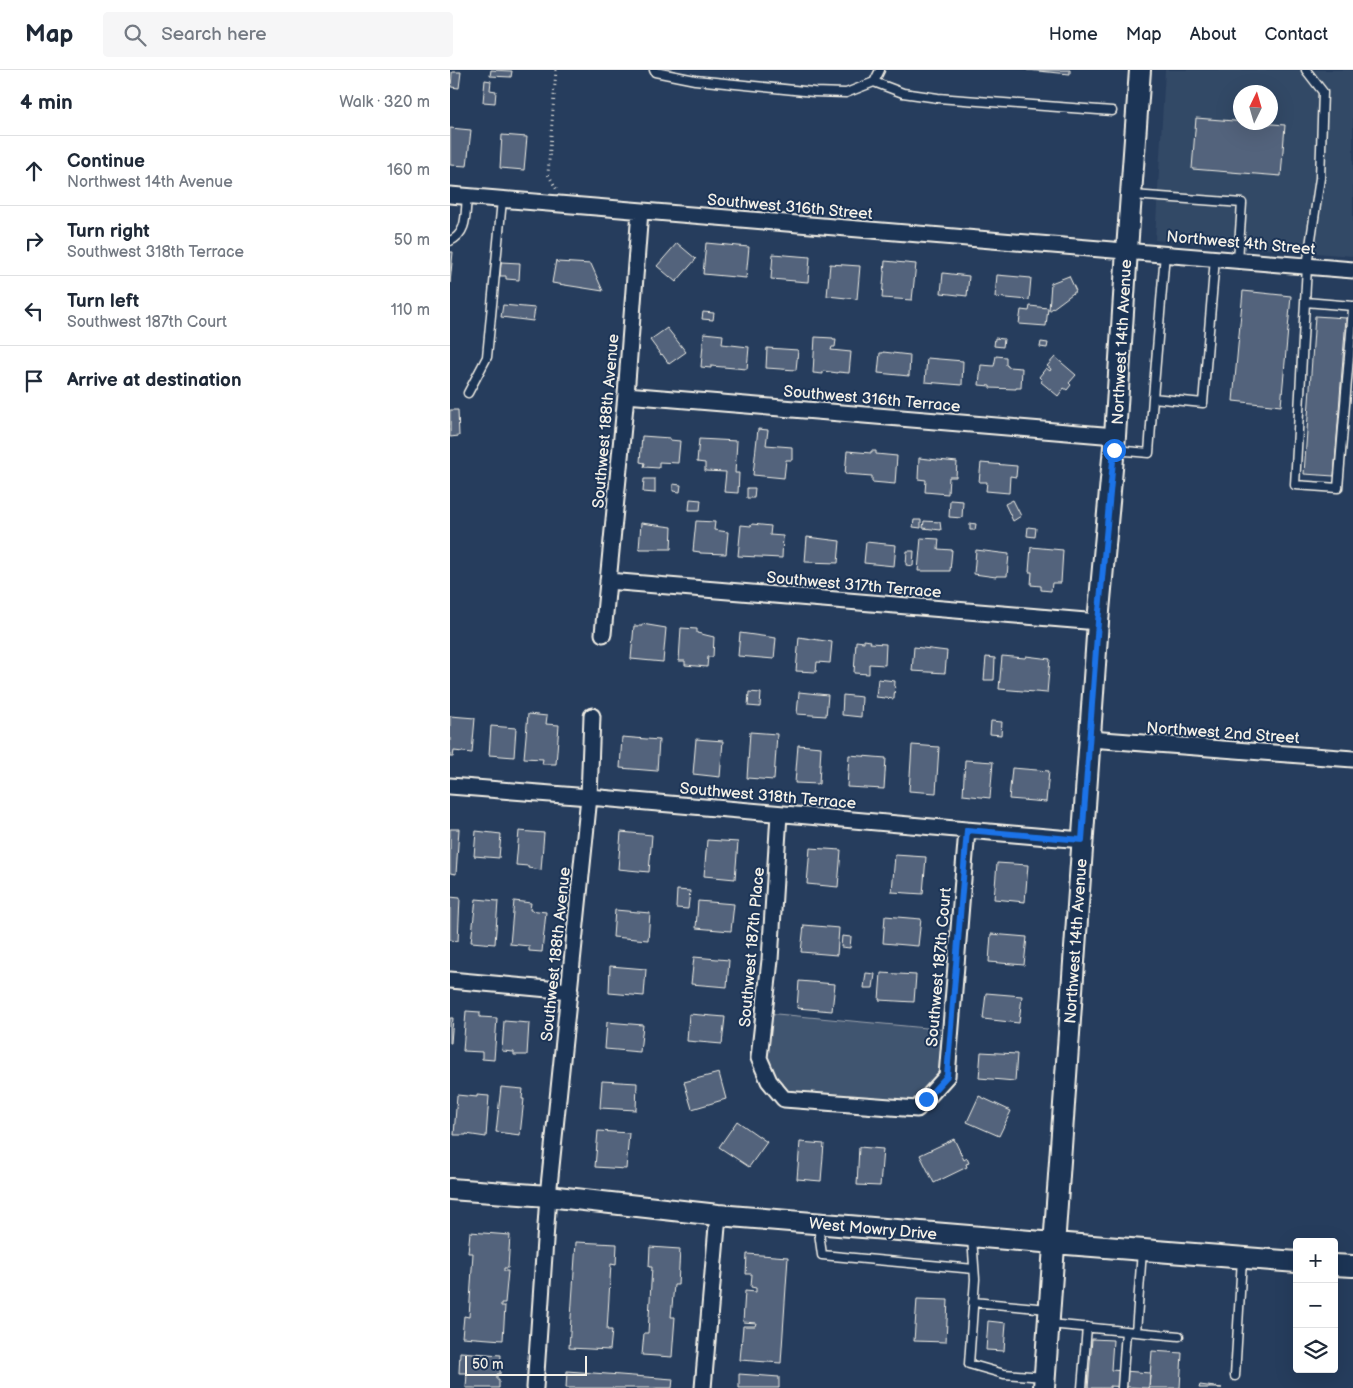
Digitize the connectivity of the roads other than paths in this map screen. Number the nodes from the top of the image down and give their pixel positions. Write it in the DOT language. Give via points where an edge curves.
graph roads {
  1 [pos="654,70"];
  2 [pos="880,70"];
  3 [pos="1140,70"];
  4 [pos="1306,70"];
  5 [pos="874,82"];
  6 [pos="1112,111"];
  7 [pos="450,195"];
  8 [pos="1131,195"];
  9 [pos="467,197"];
  10 [pos="502,200"];
  11 [pos="640,211"];
  12 [pos="450,241"];
  13 [pos="1127,250"];
  14 [pos="1165,253"];
  15 [pos="1215,258"];
  16 [pos="1238,260"];
  17 [pos="1307,266"];
  18 [pos="1353,270"];
  19 [pos="1305,302"];
  20 [pos="1353,308"];
  21 [pos="468,393"];
  22 [pos="626,395"];
  23 [pos="1153,398"];
  24 [pos="1115,443"];
  25 [pos="608,581"];
  26 [pos="1098,622"];
  27 [pos="603,634"];
  28 [pos="592,716"];
  29 [pos="1090,740"];
  30 [pos="1353,759"];
  31 [pos="450,786"];
  32 [pos="589,797"];
  33 [pos="779,814"];
  34 [pos="967,830"];
  35 [pos="1082,840"];
  36 [pos="450,980"];
  37 [pos="570,991"];
  38 [pos="926,1099"];
  39 [pos="450,1189"];
  40 [pos="548,1196"];
  41 [pos="718,1215"];
  42 [pos="818,1223"];
  43 [pos="972,1236"];
  44 [pos="1054,1243"];
  45 [pos="1142,1250"];
  46 [pos="1242,1257"];
  47 [pos="1293,1262"];
  48 [pos="1338,1265"];
  49 [pos="1353,1266"];
  50 [pos="974,1269"];
  51 [pos="973,1302"];
  52 [pos="1049,1316"];
  53 [pos="1087,1327"];
  54 [pos="1126,1331"];
  55 [pos="1136,1332"];
  56 [pos="1179,1336"];
  57 [pos="1235,1376"];
  58 [pos="1044,1382"];
  59 [pos="535,1388"];
  60 [pos="704,1388"];
  61 [pos="1082,1388"];
  62 [pos="1122,1388"];
  1 -- 5 [label="lane" via="695,80 814,92 846,93"];
  2 -- 5 [label="lane"];
  3 -- 8 [label="street, Northwest 14th Avenue"];
  4 -- 17 [label="lane" via="1323,92 1320,178"];
  5 -- 6 [label="lane" via="903,93 938,98"];
  7 -- 9 [label="street, Southwest 316th Street"];
  8 -- 13 [label="street, Northwest 14th Avenue"];
  8 -- 16 [label="lane" via="1242,203"];
  9 -- 10 [label="street, Southwest 316th Street"];
  9 -- 12 [label="lane" via="464,226 459,237"];
  10 -- 11 [label="street, Southwest 316th Street"];
  10 -- 21 [label="lane" via="487,357"];
  11 -- 13 [label="street, Southwest 316th Street"];
  11 -- 22 [label="street, Southwest 188th Avenue"];
  13 -- 14 [label="street, Northwest 4th Street"];
  13 -- 24 [label="street, Northwest 14th Avenue"];
  14 -- 15 [label="street, Northwest 4th Street"];
  14 -- 23 [label="lane"];
  15 -- 16 [label="street, Northwest 4th Street"];
  15 -- 23 [label="lane" via="1203,403"];
  16 -- 17 [label="street, Northwest 4th Street"];
  17 -- 18 [label="street, Northwest 4th Street"];
  17 -- 19 [label="lane"];
  19 -- 20 [label="lane"];
  19 -- 20 [label="lane" via="1295,484 1338,488"];
  22 -- 24 [label="street, Southwest 316th Terrace"];
  22 -- 25 [label="street, Southwest 188th Avenue"];
  23 -- 24 [label="lane" via="1149,453"];
  24 -- 26 [label="street, Northwest 14th Avenue"];
  25 -- 26 [label="street, Southwest 317th Terrace"];
  25 -- 27 [label="street, Southwest 188th Avenue"];
  26 -- 29 [label="street, Northwest 14th Avenue"];
  28 -- 32 [label="street, Southwest 188th Avenue"];
  29 -- 30 [label="street, Northwest 2nd Street"];
  29 -- 35 [label="street, Northwest 14th Avenue"];
  31 -- 32 [label="street, Southwest 318th Terrace"];
  32 -- 33 [label="street, Southwest 318th Terrace"];
  32 -- 37 [label="street, Southwest 188th Avenue"];
  33 -- 34 [label="street, Southwest 318th Terrace"];
  33 -- 38 [label="street, Southwest 187th Place" via="770,960 759,1058 769,1080 784,1099 917,1109"];
  34 -- 35 [label="street, Southwest 318th Terrace"];
  34 -- 38 [label="street, Southwest 187th Court" via="947,1076"];
  35 -- 44 [label="street, Northwest 14th Avenue"];
  36 -- 37 [label="street"];
  37 -- 40 [label="street, Southwest 188th Avenue"];
  39 -- 40 [label="street, West Mowry Drive"];
  40 -- 41 [label="street, West Mowry Drive"];
  40 -- 59 [label="street, Southwest 188th Avenue"];
  41 -- 42 [label="street, West Mowry Drive"];
  41 -- 60 [label="street"];
  42 -- 43 [label="street, West Mowry Drive"];
  42 -- 50 [label="lane" via="822,1255"];
  43 -- 44 [label="street, West Mowry Drive"];
  43 -- 50 [label="lane"];
  44 -- 45 [label="street, West Mowry Drive"];
  44 -- 52 [label="street, Northwest 14th Avenue"];
  45 -- 46 [label="street, West Mowry Drive"];
  45 -- 55 [label="lane"];
  46 -- 47 [label="street, West Mowry Drive"];
  46 -- 57 [label="lane"];
  48 -- 49 [label="street"];
  50 -- 51 [label="lane"];
  51 -- 52 [label="lane"];
  51 -- 58 [label="lane" via="969,1364"];
  52 -- 53 [label="lane"];
  52 -- 58 [label="street, Northwest 14th Avenue"];
  53 -- 54 [label="lane"];
  53 -- 61 [label="lane"];
  54 -- 55 [label="lane"];
  54 -- 62 [label="lane"];
  55 -- 56 [label="lane"];
}
